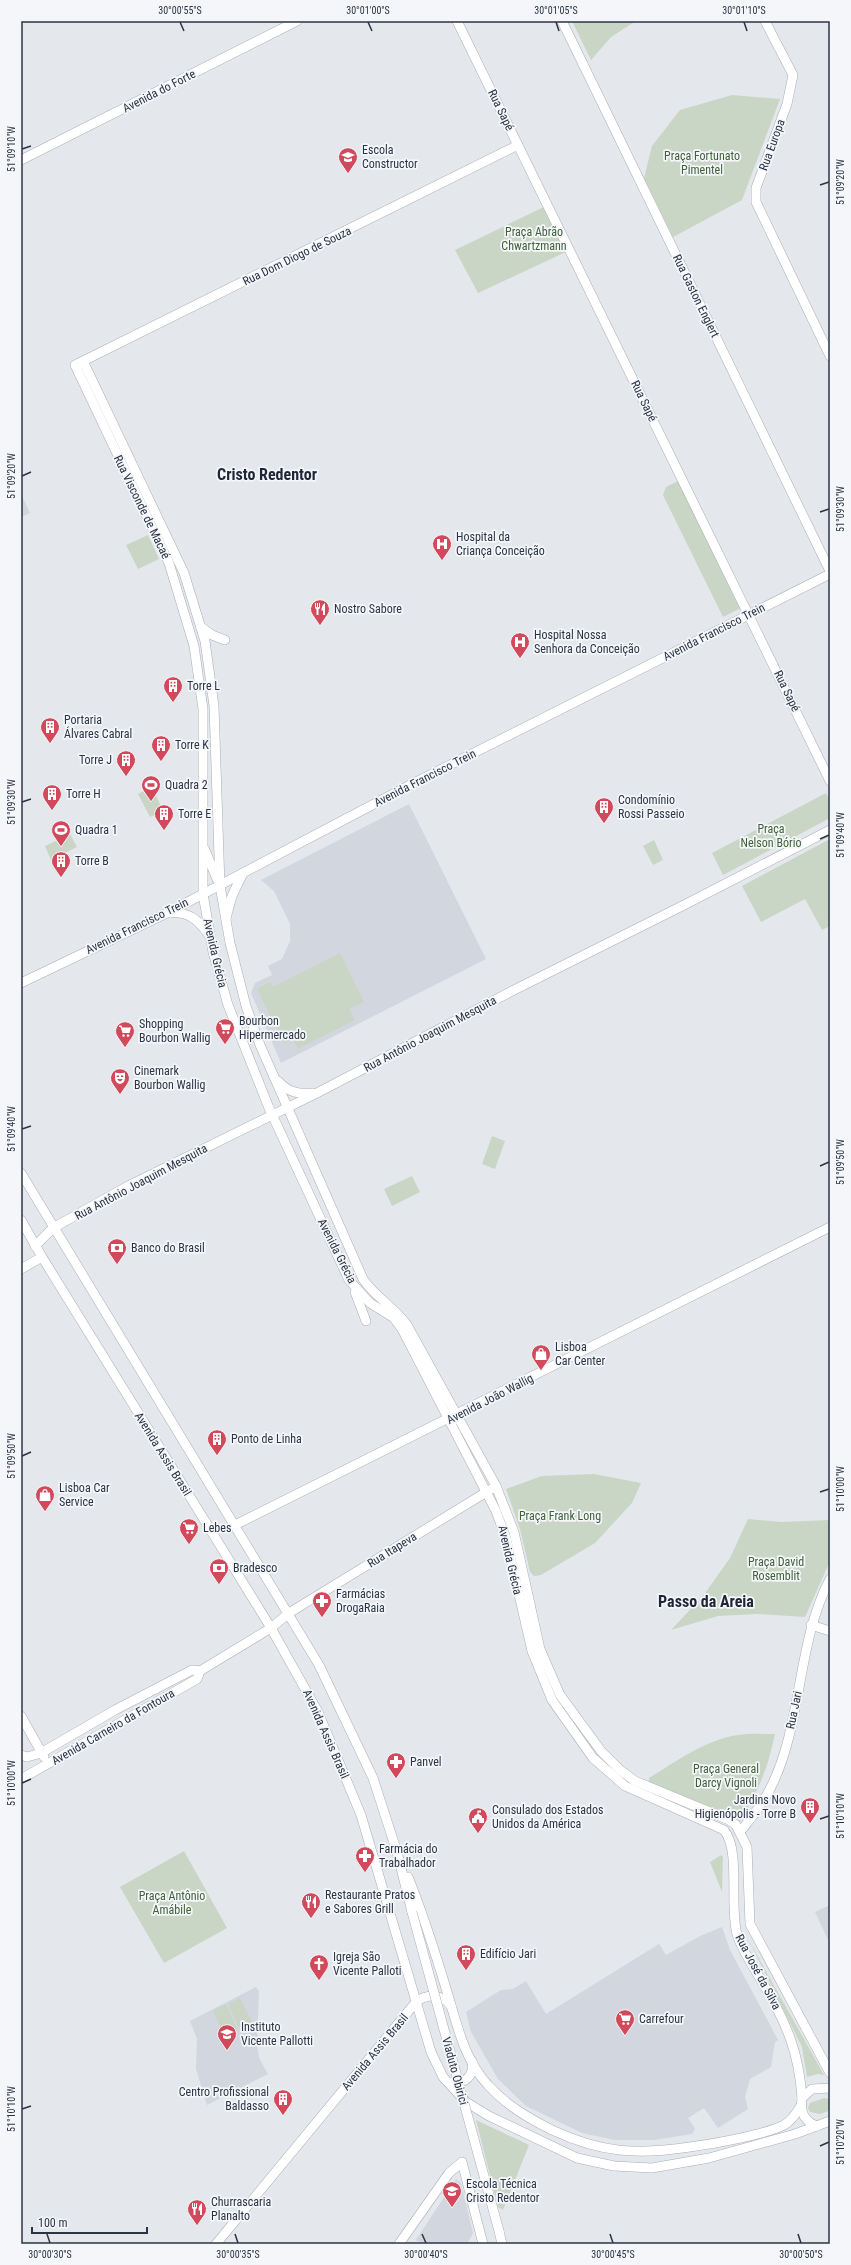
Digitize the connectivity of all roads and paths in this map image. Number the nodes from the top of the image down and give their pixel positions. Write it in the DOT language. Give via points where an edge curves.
graph roads {
  1 [pos="297,21"];
  2 [pos="457,21"];
  3 [pos="562,21"];
  4 [pos="765,21"];
  5 [pos="518,145"];
  6 [pos="21,160"];
  7 [pos="830,356"];
  8 [pos="79,363"];
  9 [pos="830,573"];
  10 [pos="750,614"];
  11 [pos="201,627"];
  12 [pos="225,640"];
  13 [pos="206,650"];
  14 [pos="195,655"];
  15 [pos="830,781"];
  16 [pos="830,830"];
  17 [pos="203,844"];
  18 [pos="244,873"];
  19 [pos="220,886"];
  20 [pos="203,894"];
  21 [pos="167,913"];
  22 [pos="225,920"];
  23 [pos="210,936"];
  24 [pos="21,976"];
  25 [pos="31,978"];
  26 [pos="21,983"];
  27 [pos="274,1077"];
  28 [pos="317,1093"];
  29 [pos="288,1108"];
  30 [pos="272,1115"];
  31 [pos="21,1173"];
  32 [pos="21,1220"];
  33 [pos="830,1227"];
  34 [pos="53,1228"];
  35 [pos="35,1246"];
  36 [pos="42,1257"];
  37 [pos="21,1269"];
  38 [pos="349,1280"];
  39 [pos="366,1320"];
  40 [pos="452,1417"];
  41 [pos="492,1489"];
  42 [pos="235,1525"];
  43 [pos="830,1579"];
  44 [pos="289,1613"];
  45 [pos="811,1626"];
  46 [pos="271,1628"];
  47 [pos="830,1631"];
  48 [pos="200,1671"];
  49 [pos="21,1716"];
  50 [pos="41,1753"];
  51 [pos="21,1755"];
  52 [pos="48,1764"];
  53 [pos="21,1778"];
  54 [pos="758,1809"];
  55 [pos="740,1832"];
  56 [pos="731,1843"];
  57 [pos="747,1847"];
  58 [pos="397,1852"];
  59 [pos="412,1912"];
  60 [pos="416,2002"];
  61 [pos="452,2008"];
  62 [pos="471,2060"];
  63 [pos="830,2073"];
  64 [pos="443,2077"];
  65 [pos="830,2088"];
  66 [pos="801,2103"];
  67 [pos="830,2121"];
  68 [pos="818,2126"];
  69 [pos="216,2244"];
  70 [pos="399,2244"];
  71 [pos="483,2244"];
  72 [pos="502,2244"];
  1 -- 6 [label="main road, Avenida do Forte"];
  2 -- 5 [label="main road, Rua Sapé"];
  3 -- 9 [label="main road, Rua Gaston Englert"];
  4 -- 7 [label="main road, Rua Europa" via="793,75 791,88 756,188 756,202"];
  5 -- 8 [label="main road, Rua Dom Diogo de Souza"];
  5 -- 10 [label="main road, Rua Sapé"];
  8 -- 11 [label="main road, Rua Visconde de Macaé" via="178,558"];
  8 -- 14 [label="main road, Rua Visconde de Macaé" via="169,563"];
  9 -- 10 [label="main road, Avenida Francisco Trein"];
  10 -- 15 [label="main road, Rua Sapé"];
  10 -- 18 [label="main road, Avenida Francisco Trein" via="404,788"];
  11 -- 12 [label="main road"];
  11 -- 13 [label="main road, Rua Visconde de Macaé"];
  13 -- 19 [label="main road, Avenida Grécia" via="214,706"];
  14 -- 17 [label="main road, Avenida Grécia" via="203,709"];
  16 -- 28 [label="main road, Rua Antônio Joaquim Mesquita"];
  17 -- 19 [label="main road"];
  17 -- 20 [label="main road, Avenida Grécia"];
  18 -- 19 [label="main road, Avenida Francisco Trein"];
  18 -- 22 [label="main road" via="232,896"];
  19 -- 20 [label="main road, Avenida Francisco Trein"];
  19 -- 22 [label="main road, Avenida Grécia"];
  20 -- 21 [label="main road, Avenida Francisco Trein"];
  20 -- 23 [label="main road, Avenida Grécia"];
  21 -- 23 [label="main road" via="188,914 201,924"];
  21 -- 25 [label="main road, Avenida Francisco Trein"];
  22 -- 27 [label="main road, Avenida Grécia" via="246,1006"];
  23 -- 30 [label="main road, Avenida Grécia" via="228,1005"];
  24 -- 25 [label="main road"];
  25 -- 26 [label="main road, Avenida Francisco Trein"];
  27 -- 28 [label="main road" via="286,1090 303,1094"];
  27 -- 29 [label="main road, Avenida Grécia"];
  28 -- 29 [label="main road, Rua Antônio Joaquim Mesquita"];
  29 -- 30 [label="main road, Rua Antônio Joaquim Mesquita"];
  29 -- 40 [label="main road, Avenida Grécia" via="363,1279 374,1293 400,1315"];
  30 -- 34 [label="main road, Rua Antônio Joaquim Mesquita" via="128,1186"];
  30 -- 38 [label="main road, Avenida Grécia"];
  31 -- 34 [label="main road, Avenida Assis Brasil"];
  32 -- 35 [label="main road, Avenida Assis Brasil"];
  33 -- 40 [label="main road, Avenida João Wallig"];
  34 -- 35 [label="main road, Rua Antônio Joaquim Mesquita"];
  34 -- 42 [label="main road, Avenida Assis Brasil"];
  35 -- 36 [label="main road, Avenida Assis Brasil"];
  36 -- 37 [label="main road"];
  36 -- 46 [label="main road, Avenida Assis Brasil"];
  38 -- 39 [label="main road"];
  38 -- 40 [label="main road, Avenida Grécia" via="370,1303 394,1318"];
  40 -- 41 [label="main road, Avenida Grécia"];
  40 -- 42 [label="main road, Avenida João Wallig"];
  41 -- 44 [label="main road, Rua Itapeva"];
  41 -- 55 [label="main road, Avenida Grécia" via="514,1532 540,1649 560,1695 601,1751 620,1770 635,1780 729,1820"];
  41 -- 56 [label="main road, Avenida Grécia" via="532,1651 552,1700 585,1748 611,1776 625,1786 724,1830"];
  42 -- 44 [label="main road, Avenida Assis Brasil"];
  43 -- 45 [label="main road, Rua Jari"];
  44 -- 46 [label="main road, Avenida Carneiro da Fontoura"];
  44 -- 58 [label="main road, Avenida Assis Brasil" via="319,1665 373,1778"];
  45 -- 47 [label="main road"];
  45 -- 54 [label="main road, Rua Jari" via="782,1761"];
  46 -- 48 [label="main road, Avenida Carneiro da Fontoura"];
  46 -- 60 [label="main road, Avenida Assis Brasil" via="318,1712 361,1815"];
  48 -- 50 [label="main road, Avenida Carneiro da Fontoura" via="192,1670 122,1706"];
  48 -- 52 [label="main road, Avenida Carneiro da Fontoura" via="197,1679"];
  49 -- 50 [label="main road"];
  50 -- 51 [label="main road, Avenida Carneiro da Fontoura" via="27,1757"];
  50 -- 52 [label="main road"];
  52 -- 53 [label="main road, Avenida Carneiro da Fontoura"];
  54 -- 55 [label="main road, Rua Jari"];
  54 -- 57 [label="main road" via="748,1831"];
  55 -- 57 [label="main road, Rua José da Silva"];
  56 -- 66 [label="main road, Rua José da Silva" via="733,1912 737,1936 788,2030 798,2060"];
  57 -- 63 [label="main road, Rua José da Silva" via="750,1924"];
  58 -- 59 [label="main road, Avenida Assis Brasil"];
  58 -- 61 [label="main road, Avenida Assis Brasil" via="420,1906"];
  59 -- 72 [label="main road, Viaduto Obirici, bridge"];
  60 -- 61 [label="main road" via="423,1997 436,1996 443,1998"];
  60 -- 64 [label="main road" via="431,2052"];
  60 -- 69 [label="main road, Avenida Assis Brasil"];
  61 -- 62 [label="main road, Avenida Assis Brasil" via="460,2036"];
  62 -- 64 [label="main road" via="472,2070 467,2079 452,2083"];
  62 -- 66 [label="main road, Avenida Assis Brasil" via="487,2085 520,2114 577,2142 614,2150 652,2152 716,2143 784,2124 792,2119"];
  64 -- 68 [label="main road" via="466,2102 489,2116 577,2158 614,2166 652,2168 709,2158"];
  65 -- 66 [label="main road" via="812,2089"];
  66 -- 68 [label="main road" via="805,2118"];
  67 -- 68 [label="main road"];
  70 -- 71 [label="main road" via="449,2173 462,2162"];
}
